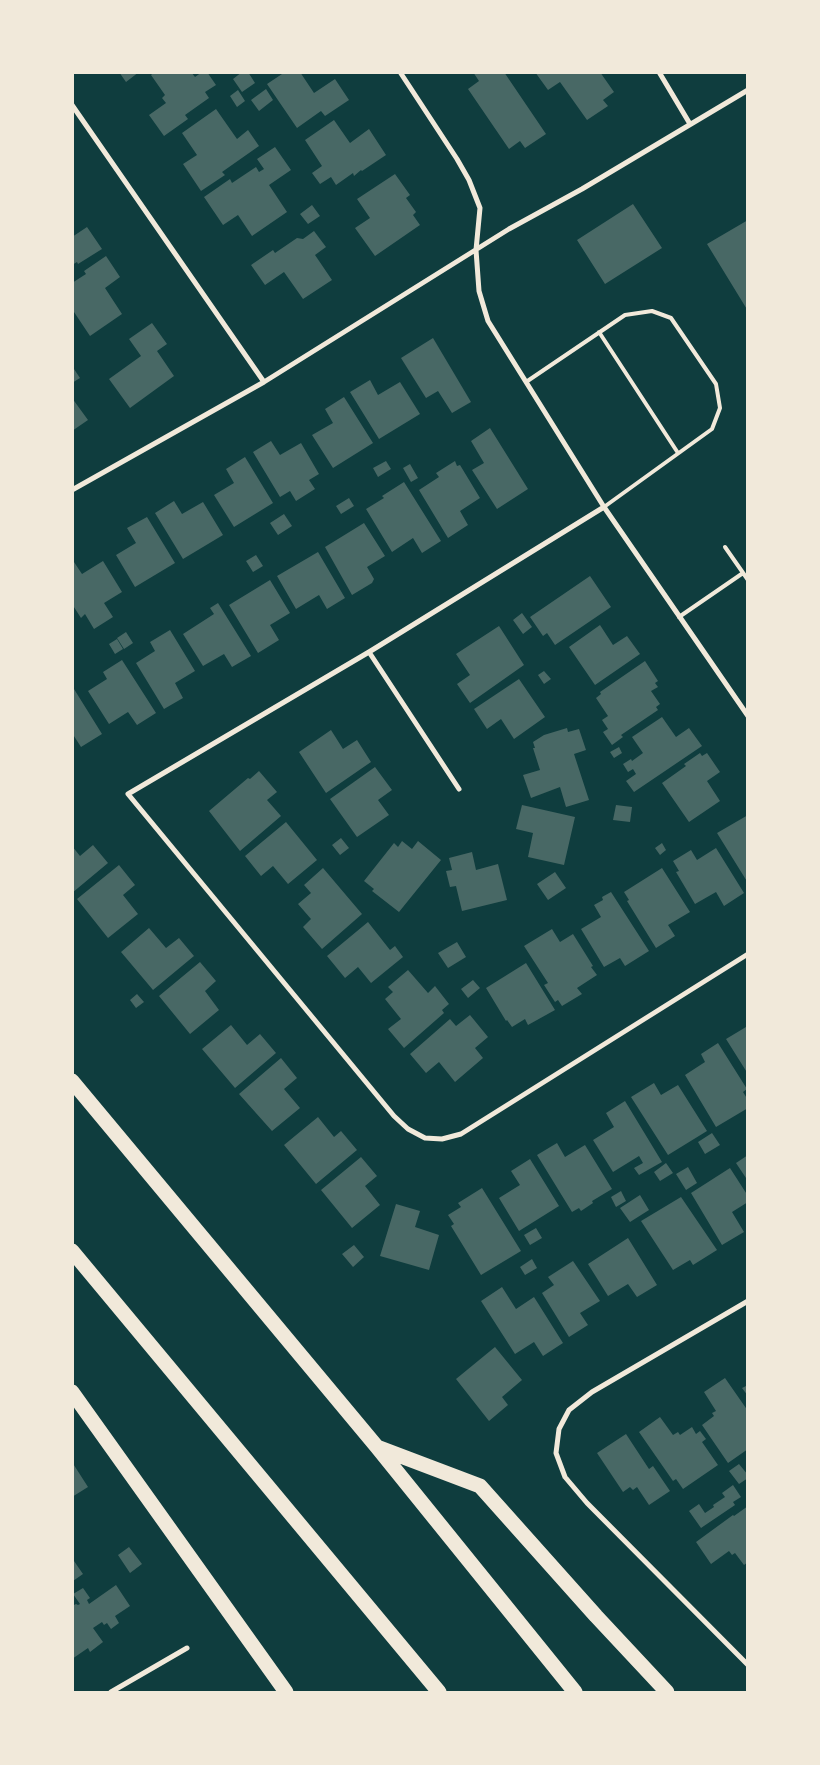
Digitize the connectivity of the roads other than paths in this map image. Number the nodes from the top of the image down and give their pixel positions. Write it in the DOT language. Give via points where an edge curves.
graph roads {
  1 [pos="400,72"];
  2 [pos="660,72"];
  3 [pos="748,90"];
  4 [pos="72,105"];
  5 [pos="690,124"];
  6 [pos="476,250"];
  7 [pos="599,332"];
  8 [pos="264,382"];
  9 [pos="526,382"];
  10 [pos="678,453"];
  11 [pos="72,490"];
  12 [pos="604,507"];
  13 [pos="725,547"];
  14 [pos="743,573"];
  15 [pos="748,580"];
  16 [pos="679,617"];
  17 [pos="369,652"];
  18 [pos="748,716"];
  19 [pos="459,789"];
  20 [pos="748,954"];
  21 [pos="72,1080"];
  22 [pos="72,1251"];
  23 [pos="748,1301"];
  24 [pos="72,1392"];
  25 [pos="376,1447"];
  26 [pos="187,1648"];
  27 [pos="748,1665"];
  28 [pos="111,1692"];
  29 [pos="286,1692"];
  30 [pos="439,1692"];
  31 [pos="575,1692"];
  32 [pos="667,1692"];
  1 -- 6 [label="street" via="469,180 480,208"];
  2 -- 5 [label="street"];
  3 -- 5 [label="street"];
  4 -- 8 [label="street"];
  5 -- 6 [label="street"];
  6 -- 8 [label="street"];
  6 -- 9 [label="street" via="479,291 488,321"];
  7 -- 9 [label="lane"];
  7 -- 10 [label="lane"];
  7 -- 10 [label="lane" via="625,315 652,311 671,318 716,384 720,408 712,429"];
  8 -- 11 [label="street"];
  9 -- 12 [label="street"];
  10 -- 12 [label="lane"];
  12 -- 16 [label="street"];
  12 -- 17 [label="street"];
  13 -- 14 [label="lane"];
  14 -- 15 [label="lane"];
  14 -- 16 [label="lane"];
  16 -- 18 [label="street"];
  17 -- 19 [label="street"];
  17 -- 20 [label="street" via="128,794 408,1129 425,1138 442,1139 461,1134"];
  21 -- 25 [label="highway"];
  22 -- 30 [label="highway"];
  23 -- 27 [label="street" via="592,1392 569,1410 559,1429 556,1453 565,1477 586,1503"];
  24 -- 29 [label="highway"];
  25 -- 31 [label="highway"];
  25 -- 32 [label="highway" via="480,1486"];
  26 -- 28 [label="street"];
}
